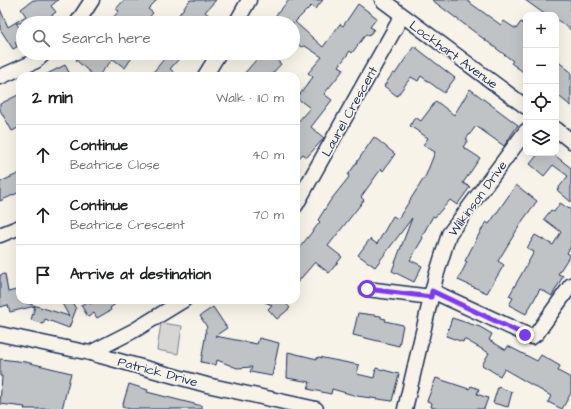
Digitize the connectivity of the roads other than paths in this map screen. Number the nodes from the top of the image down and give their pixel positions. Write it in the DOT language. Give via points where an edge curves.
graph roads {
  1 [pos="92,0"];
  2 [pos="249,0"];
  3 [pos="382,0"];
  4 [pos="82,16"];
  5 [pos="240,16"];
  6 [pos="402,16"];
  7 [pos="37,60"];
  8 [pos="215,60"];
  9 [pos="207,72"];
  10 [pos="0,77"];
  11 [pos="523,105"];
  12 [pos="559,131"];
  13 [pos="523,135"];
  14 [pos="571,141"];
  15 [pos="300,198"];
  16 [pos="16,229"];
  17 [pos="0,235"];
  18 [pos="571,285"];
  19 [pos="367,289"];
  20 [pos="431,294"];
  21 [pos="177,304"];
  22 [pos="0,334"];
  23 [pos="90,353"];
  24 [pos="316,409"];
  25 [pos="405,409"];
  1 -- 4 [label="street"];
  2 -- 5 [label="street"];
  3 -- 6 [label="street, Lockhart Avenue"];
  6 -- 11 [label="street, Lockhart Avenue"];
  6 -- 15 [label="street, Laurel Crescent"];
  7 -- 10 [label="street"];
  8 -- 9 [label="street"];
  12 -- 14 [label="street"];
  13 -- 20 [label="street, Wilkinson Drive" via="449,234"];
  16 -- 17 [label="street"];
  18 -- 20 [label="street" via="532,337"];
  19 -- 20 [label="street"];
  20 -- 25 [label="street, Wilkinson Drive"];
  21 -- 23 [label="street"];
  22 -- 23 [label="street, Patrick Drive"];
  23 -- 24 [label="street, Patrick Drive" via="207,385"];
}
